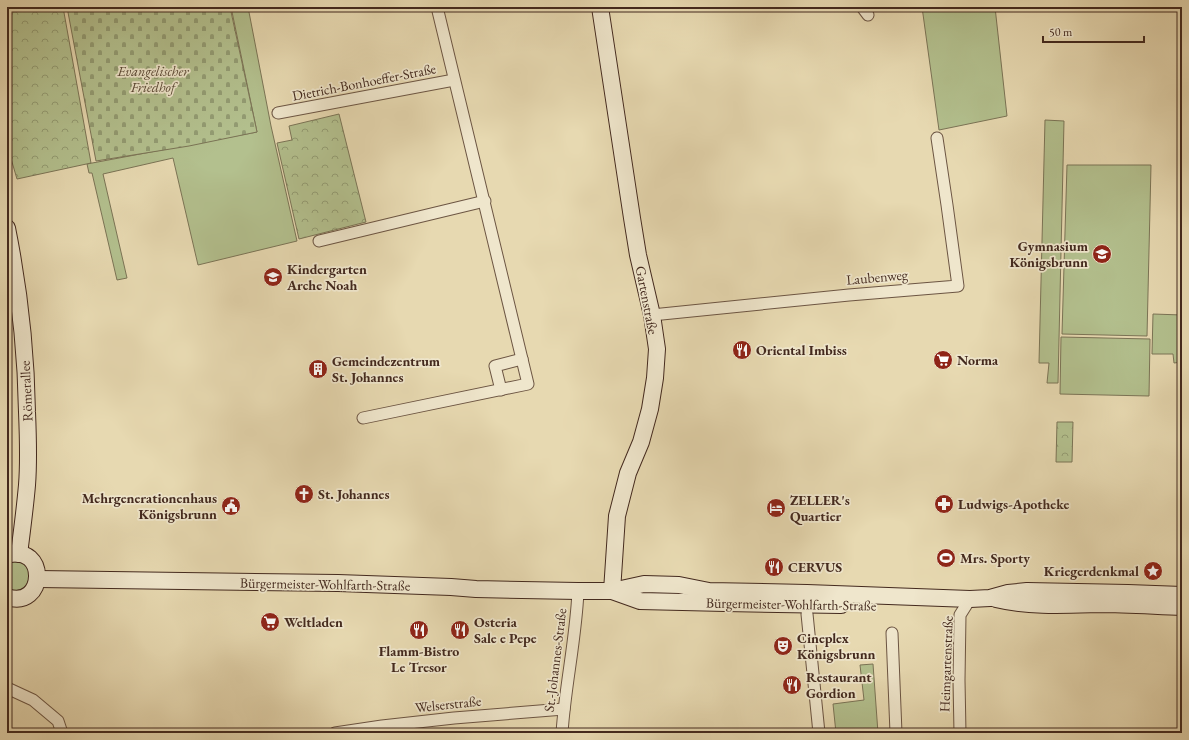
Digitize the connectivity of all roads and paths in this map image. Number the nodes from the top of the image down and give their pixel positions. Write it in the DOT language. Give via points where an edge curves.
graph roads {
  1 [pos="437,7"];
  2 [pos="600,7"];
  3 [pos="454,80"];
  4 [pos="278,113"];
  5 [pos="937,138"];
  6 [pos="484,201"];
  7 [pos="7,228"];
  8 [pos="319,241"];
  9 [pos="652,315"];
  10 [pos="522,359"];
  11 [pos="501,390"];
  12 [pos="363,418"];
  13 [pos="13,555"];
  14 [pos="38,578"];
  15 [pos="660,584"];
  16 [pos="578,591"];
  17 [pos="612,591"];
  18 [pos="1182,595"];
  19 [pos="990,598"];
  20 [pos="970,599"];
  21 [pos="7,600"];
  22 [pos="660,601"];
  23 [pos="1182,607"];
  24 [pos="807,614"];
  25 [pos="892,633"];
  26 [pos="7,688"];
  27 [pos="564,709"];
  28 [pos="62,733"];
  29 [pos="335,733"];
  30 [pos="562,733"];
  31 [pos="819,733"];
  32 [pos="896,733"];
  33 [pos="960,733"];
  1 -- 3 [label="street, Dietrich-Bonhoeffer-Straße"];
  2 -- 9 [label="street, Gartenstraße" via="635,238"];
  3 -- 4 [label="street, Dietrich-Bonhoeffer-Straße"];
  3 -- 6 [label="street, Dietrich-Bonhoeffer-Straße"];
  5 -- 9 [label="street, Laubenweg" via="958,286"];
  6 -- 8 [label="street"];
  6 -- 10 [label="street, Dietrich-Bonhoeffer-Straße"];
  7 -- 13 [label="street, Römerallee" via="20,306 28,434 27,484"];
  9 -- 17 [label="street, Gartenstraße" via="657,350 655,378 641,442 628,473 616,516"];
  10 -- 11 [label="street" via="495,366"];
  10 -- 11 [label="street, Dietrich-Bonhoeffer-Straße" via="528,384"];
  11 -- 12 [label="street, Dietrich-Bonhoeffer-Straße"];
  13 -- 14 [label="street" via="25,556 31,560"];
  14 -- 16 [label="street, Bürgermeister-Wohlfarth-Straße" via="338,583 483,590"];
  14 -- 21 [label="street" via="28,595"];
  15 -- 17 [label="street, Bürgermeister-Wohlfarth-Straße" via="640,584"];
  15 -- 20 [label="street, Bürgermeister-Wohlfarth-Straße" via="709,591"];
  15 -- 22 [label="street" via="655,592"];
  16 -- 17 [label="street, Bürgermeister-Wohlfarth-Straße"];
  16 -- 27 [label="street, St.-Johannes-Straße"];
  17 -- 22 [label="street, Bürgermeister-Wohlfarth-Straße" via="640,600"];
  18 -- 19 [label="street, Bürgermeister-Wohlfarth-Straße" via="1027,591"];
  19 -- 20 [label="street, Bürgermeister-Wohlfarth-Straße"];
  19 -- 23 [label="street, Bürgermeister-Wohlfarth-Straße" via="1012,603"];
  20 -- 22 [label="street, Bürgermeister-Wohlfarth-Straße" via="945,607"];
  20 -- 33 [label="street, Heimgartenstraße" via="960,615"];
  24 -- 31 [label="street"];
  25 -- 32 [label="street"];
  26 -- 28 [label="street" via="33,700 58,722"];
  27 -- 29 [label="street, Welserstraße" via="433,720"];
  27 -- 30 [label="street, St.-Johannes-Straße"];
}
